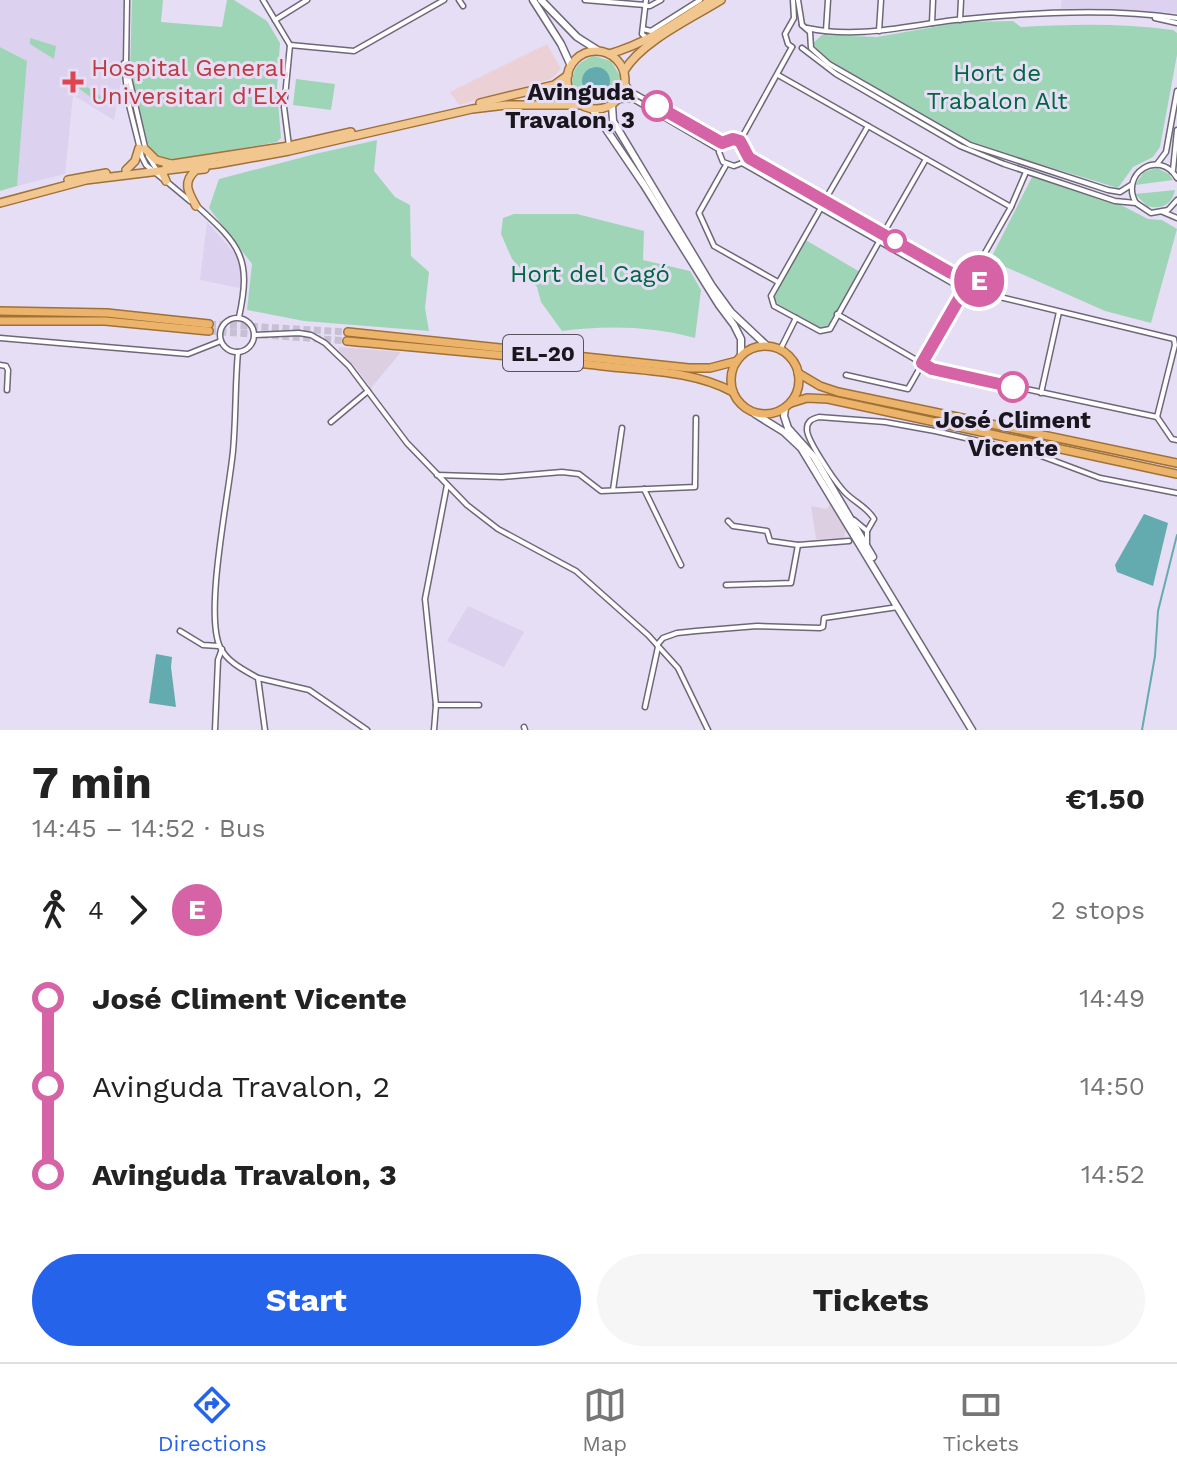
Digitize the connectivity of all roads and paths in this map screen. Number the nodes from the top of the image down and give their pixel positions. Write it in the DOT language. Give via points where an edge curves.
graph roads {
  1 [pos="127,0"];
  2 [pos="263,0"];
  3 [pos="307,0"];
  4 [pos="444,0"];
  5 [pos="459,0"];
  6 [pos="533,0"];
  7 [pos="541,0"];
  8 [pos="585,0"];
  9 [pos="594,0"];
  10 [pos="661,0"];
  11 [pos="688,0"];
  12 [pos="700,0"];
  13 [pos="711,0"];
  14 [pos="721,0"];
  15 [pos="796,0"];
  16 [pos="828,0"];
  17 [pos="881,0"];
  18 [pos="933,0"];
  19 [pos="961,0"];
  20 [pos="645,4"];
  21 [pos="463,6"];
  22 [pos="691,6"];
  23 [pos="275,20"];
  24 [pos="960,20"];
  25 [pos="1177,20"];
  26 [pos="932,23"];
  27 [pos="791,26"];
  28 [pos="805,26"];
  29 [pos="643,29"];
  30 [pos="826,31"];
  31 [pos="879,31"];
  32 [pos="654,37"];
  33 [pos="810,39"];
  34 [pos="290,45"];
  35 [pos="792,47"];
  36 [pos="802,48"];
  37 [pos="599,51"];
  38 [pos="609,54"];
  39 [pos="569,70"];
  40 [pos="624,71"];
  41 [pos="778,75"];
  42 [pos="626,84"];
  43 [pos="1177,91"];
  44 [pos="615,103"];
  45 [pos="580,105"];
  46 [pos="471,107"];
  47 [pos="593,110"];
  48 [pos="868,126"];
  49 [pos="1177,130"];
  50 [pos="740,141"];
  51 [pos="724,143"];
  52 [pos="142,148"];
  53 [pos="289,148"];
  54 [pos="720,150"];
  55 [pos="746,154"];
  56 [pos="926,159"];
  57 [pos="198,160"];
  58 [pos="227,162"];
  59 [pos="742,163"];
  60 [pos="174,164"];
  61 [pos="1157,164"];
  62 [pos="726,165"];
  63 [pos="154,168"];
  64 [pos="126,170"];
  65 [pos="1026,172"];
  66 [pos="1175,175"];
  67 [pos="166,181"];
  68 [pos="1131,185"];
  69 [pos="1177,200"];
  70 [pos="0,202"];
  71 [pos="1136,203"];
  72 [pos="823,204"];
  73 [pos="196,206"];
  74 [pos="1011,207"];
  75 [pos="1163,212"];
  76 [pos="1177,218"];
  77 [pos="882,237"];
  78 [pos="973,274"];
  79 [pos="959,275"];
  80 [pos="778,282"];
  81 [pos="954,284"];
  82 [pos="979,292"];
  83 [pos="960,297"];
  84 [pos="0,311"];
  85 [pos="1059,312"];
  86 [pos="837,314"];
  87 [pos="239,317"];
  88 [pos="796,318"];
  89 [pos="0,321"];
  90 [pos="255,335"];
  91 [pos="0,338"];
  92 [pos="221,341"];
  93 [pos="767,346"];
  94 [pos="780,350"];
  95 [pos="238,352"];
  96 [pos="739,359"];
  97 [pos="922,363"];
  98 [pos="0,365"];
  99 [pos="798,373"];
  100 [pos="846,375"];
  101 [pos="7,390"];
  102 [pos="368,391"];
  103 [pos="733,392"];
  104 [pos="1041,393"];
  105 [pos="788,405"];
  106 [pos="755,414"];
  107 [pos="1157,417"];
  108 [pos="696,418"];
  109 [pos="331,422"];
  110 [pos="622,428"];
  111 [pos="1176,440"];
  112 [pos="1177,463"];
  113 [pos="1177,474"];
  114 [pos="437,475"];
  115 [pos="447,485"];
  116 [pos="644,489"];
  117 [pos="613,490"];
  118 [pos="1175,493"];
  119 [pos="846,510"];
  120 [pos="728,521"];
  121 [pos="852,529"];
  122 [pos="867,531"];
  123 [pos="849,541"];
  124 [pos="798,545"];
  125 [pos="864,545"];
  126 [pos="681,565"];
  127 [pos="726,585"];
  128 [pos="898,607"];
  129 [pos="180,631"];
  130 [pos="658,646"];
  131 [pos="220,647"];
  132 [pos="258,678"];
  133 [pos="273,683"];
  134 [pos="259,691"];
  135 [pos="436,705"];
  136 [pos="479,705"];
  137 [pos="645,707"];
  138 [pos="215,730"];
  139 [pos="265,730"];
  140 [pos="367,730"];
  141 [pos="434,730"];
  142 [pos="708,730"];
  143 [pos="974,730"];
  1 -- 52 [label="street" via="128,101"];
  2 -- 23 [label="street"];
  3 -- 23 [label="street"];
  4 -- 34 [label="street" via="354,51"];
  5 -- 21 [label="street"];
  6 -- 39 [label="main road" via="561,44"];
  7 -- 37 [label="main road" via="577,37"];
  8 -- 9 [label="street"];
  9 -- 20 [label="street"];
  10 -- 20 [label="street"];
  11 -- 22 [label="street"];
  12 -- 22 [label="street"];
  13 -- 32 [label="main road"];
  14 -- 40 [label="main road" via="649,45"];
  15 -- 27 [label="street"];
  15 -- 28 [label="street"];
  16 -- 30 [label="street"];
  17 -- 31 [label="street"];
  18 -- 26 [label="street"];
  19 -- 24 [label="street"];
  20 -- 29 [label="street"];
  22 -- 29 [label="street" via="651,31"];
  23 -- 34 [label="street"];
  24 -- 25 [label="street" via="1087,13"];
  24 -- 26 [label="street"];
  26 -- 31 [label="street"];
  27 -- 28 [label="street"];
  27 -- 35 [label="street" via="785,34"];
  28 -- 30 [label="street"];
  28 -- 33 [label="street"];
  29 -- 32 [label="street" via="644,38"];
  30 -- 31 [label="street"];
  30 -- 33 [label="street"];
  32 -- 38 [label="main road"];
  33 -- 36 [label="street"];
  33 -- 68 [label="street" via="816,55 829,64 970,145 1108,190 1120,192"];
  34 -- 53 [label="street" via="284,107"];
  35 -- 36 [label="street"];
  35 -- 41 [label="street"];
  36 -- 65 [label="street" via="836,74 960,146"];
  37 -- 38 [label="main road"];
  37 -- 39 [label="main road" via="582,55"];
  38 -- 40 [label="main road"];
  39 -- 45 [label="main road" via="569,91"];
  39 -- 46 [label="main road" via="554,85"];
  40 -- 42 [label="main road"];
  41 -- 48 [label="street"];
  41 -- 50 [label="street"];
  42 -- 44 [label="main road"];
  42 -- 51 [label="street"];
  43 -- 61 [label="street" via="1166,152"];
  44 -- 47 [label="main road"];
  44 -- 54 [label="street" via="633,99"];
  44 -- 93 [label="main road" via="613,121 712,286"];
  45 -- 46 [label="main road"];
  45 -- 47 [label="main road"];
  46 -- 53 [label="main road"];
  47 -- 96 [label="main road" via="734,325 741,339"];
  48 -- 56 [label="street"];
  48 -- 72 [label="street"];
  49 -- 66 [label="street"];
  50 -- 51 [label="street"];
  50 -- 55 [label="street"];
  51 -- 54 [label="street"];
  52 -- 60 [label="main road" via="156,160"];
  52 -- 63 [label="street"];
  52 -- 64 [label="main road"];
  53 -- 57 [label="main road"];
  53 -- 58 [label="main road"];
  54 -- 62 [label="street"];
  55 -- 59 [label="street"];
  55 -- 72 [label="street"];
  56 -- 74 [label="street"];
  56 -- 77 [label="street"];
  57 -- 60 [label="main road"];
  57 -- 63 [label="main road"];
  58 -- 63 [label="main road"];
  58 -- 73 [label="main road" via="190,175 186,188"];
  59 -- 62 [label="street"];
  59 -- 72 [label="street"];
  60 -- 63 [label="main road"];
  61 -- 66 [label="street"];
  61 -- 68 [label="street" via="1143,167"];
  62 -- 80 [label="street" via="699,213 714,246"];
  63 -- 64 [label="main road"];
  63 -- 67 [label="main road"];
  63 -- 70 [label="main road"];
  64 -- 70 [label="main road" via="84,175"];
  65 -- 71 [label="street"];
  65 -- 74 [label="street"];
  67 -- 73 [label="street"];
  68 -- 71 [label="street"];
  69 -- 75 [label="street"];
  71 -- 75 [label="street" via="1151,213"];
  72 -- 77 [label="street"];
  72 -- 80 [label="street"];
  73 -- 87 [label="street" via="237,248 245,265"];
  74 -- 78 [label="street"];
  75 -- 76 [label="street"];
  77 -- 79 [label="street"];
  77 -- 81 [label="street"];
  77 -- 86 [label="street"];
  78 -- 79 [label="street"];
  78 -- 82 [label="street"];
  79 -- 81 [label="street"];
  80 -- 88 [label="street" via="771,296 774,306"];
  81 -- 83 [label="street"];
  82 -- 83 [label="street"];
  82 -- 85 [label="street"];
  83 -- 97 [label="street"];
  84 -- 89 [label="highway" via="107,313 209,328"];
  85 -- 104 [label="street"];
  85 -- 107 [label="street" via="1174,339"];
  86 -- 88 [label="street" via="830,329 820,331"];
  86 -- 97 [label="street"];
  87 -- 90 [label="street" via="252,325"];
  87 -- 92 [label="street" via="223,324"];
  88 -- 94 [label="street"];
  90 -- 95 [label="street" via="248,349"];
  90 -- 102 [label="street" via="311,335 349,366"];
  91 -- 92 [label="street" via="188,354"];
  92 -- 95 [label="street"];
  93 -- 94 [label="highway"];
  93 -- 96 [label="highway, EL-20"];
  94 -- 99 [label="highway"];
  95 -- 131 [label="street" via="233,449 215,584"];
  96 -- 103 [label="highway"];
  96 -- 103 [label="highway, EL-20" via="689,368 347,337 691,376"];
  97 -- 100 [label="street" via="908,389"];
  97 -- 104 [label="street"];
  98 -- 101 [label="street" via="8,370"];
  99 -- 105 [label="highway"];
  99 -- 112 [label="highway" via="838,392"];
  102 -- 109 [label="street"];
  102 -- 114 [label="street"];
  103 -- 106 [label="highway, EL-20"];
  104 -- 107 [label="street"];
  105 -- 106 [label="highway"];
  105 -- 113 [label="highway" via="807,398 828,399"];
  105 -- 119 [label="main road" via="788,428 814,457"];
  106 -- 121 [label="main road" via="801,448"];
  107 -- 111 [label="street"];
  108 -- 116 [label="street" via="695,487"];
  110 -- 117 [label="street"];
  114 -- 115 [label="street"];
  114 -- 117 [label="street" via="562,472 579,474 601,491"];
  115 -- 130 [label="street" via="498,529 576,571"];
  115 -- 135 [label="street" via="425,599"];
  116 -- 117 [label="street"];
  116 -- 126 [label="street"];
  118 -- 122 [label="street" via="1100,478 1036,454 935,431 885,422 811,419 807,434 817,451 842,489 871,512 874,519"];
  119 -- 122 [label="street"];
  119 -- 125 [label="main road"];
  120 -- 124 [label="street" via="767,531 770,541"];
  121 -- 123 [label="street"];
  121 -- 125 [label="main road"];
  122 -- 125 [label="street"];
  123 -- 124 [label="street"];
  123 -- 125 [label="street"];
  124 -- 127 [label="street" via="791,583"];
  125 -- 128 [label="main road"];
  125 -- 143 [label="main road"];
  128 -- 130 [label="street" via="824,618 820,628 757,626 677,633"];
  128 -- 143 [label="main road"];
  129 -- 131 [label="street" via="203,645"];
  130 -- 137 [label="street"];
  130 -- 142 [label="street" via="678,668"];
  131 -- 132 [label="street"];
  131 -- 138 [label="street"];
  132 -- 133 [label="street"];
  132 -- 134 [label="street"];
  133 -- 134 [label="street"];
  133 -- 140 [label="street" via="309,690"];
  134 -- 139 [label="street"];
  135 -- 136 [label="street"];
  135 -- 141 [label="street"];
}
